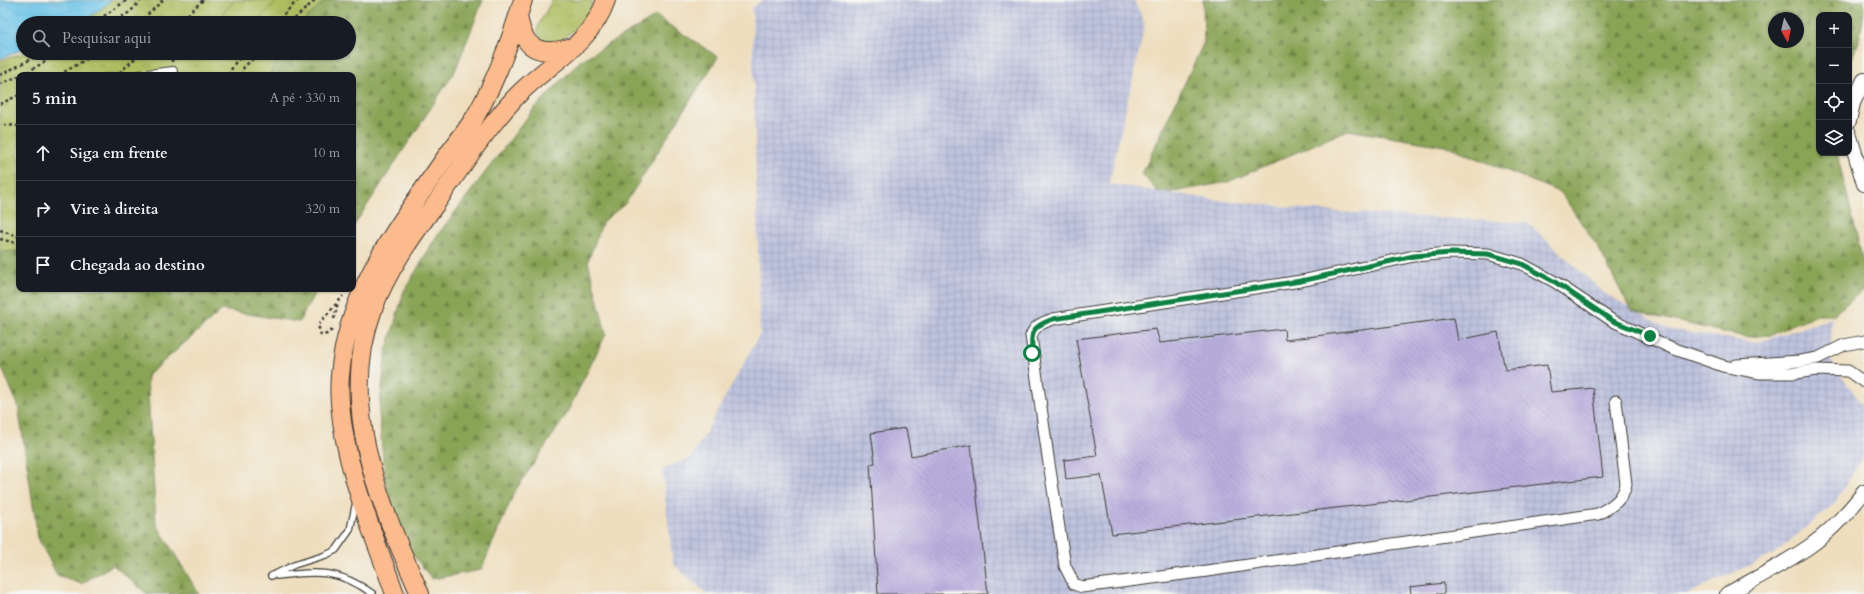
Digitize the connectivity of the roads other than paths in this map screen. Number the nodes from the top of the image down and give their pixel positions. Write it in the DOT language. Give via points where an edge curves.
graph roads {
  1 [pos="523,0"];
  2 [pos="606,0"];
  3 [pos="518,18"];
  4 [pos="576,46"];
  5 [pos="1864,80"];
  6 [pos="1849,120"];
  7 [pos="1852,143"];
  8 [pos="1864,184"];
  9 [pos="1864,341"];
  10 [pos="1723,366"];
  11 [pos="1864,382"];
  12 [pos="1616,401"];
  13 [pos="358,492"];
  14 [pos="1864,492"];
  15 [pos="373,594"];
  16 [pos="395,594"];
  17 [pos="420,594"];
  18 [pos="1727,594"];
  1 -- 3 [label="highway"];
  2 -- 4 [label="highway" via="598,18"];
  3 -- 4 [label="highway" via="524,37 543,51 558,52"];
  3 -- 13 [label="highway" via="494,81 477,113 394,231 376,261 359,298 343,352 339,402 344,438"];
  4 -- 17 [label="highway" via="522,90 495,120 410,240 374,308 364,340 359,393 360,419 366,450 379,493"];
  5 -- 6 [label="street" via="1853,103"];
  7 -- 8 [label="street"];
  9 -- 10 [label="street" via="1844,345 1812,359"];
  10 -- 11 [label="street" via="1760,373 1848,371"];
  10 -- 12 [label="street" via="1672,348 1613,321 1555,282 1522,264 1488,254 1414,256 1301,281 1053,319 1041,323 1034,329 1032,336 1044,434 1065,566 1074,584 1082,586 1215,570 1598,514 1618,502 1624,494 1626,484"];
  13 -- 15 [label="lane" via="350,530 336,550 271,576 330,573 357,582"];
  13 -- 16 [label="highway"];
  14 -- 18 [label="street" via="1835,524 1811,545"];
}
